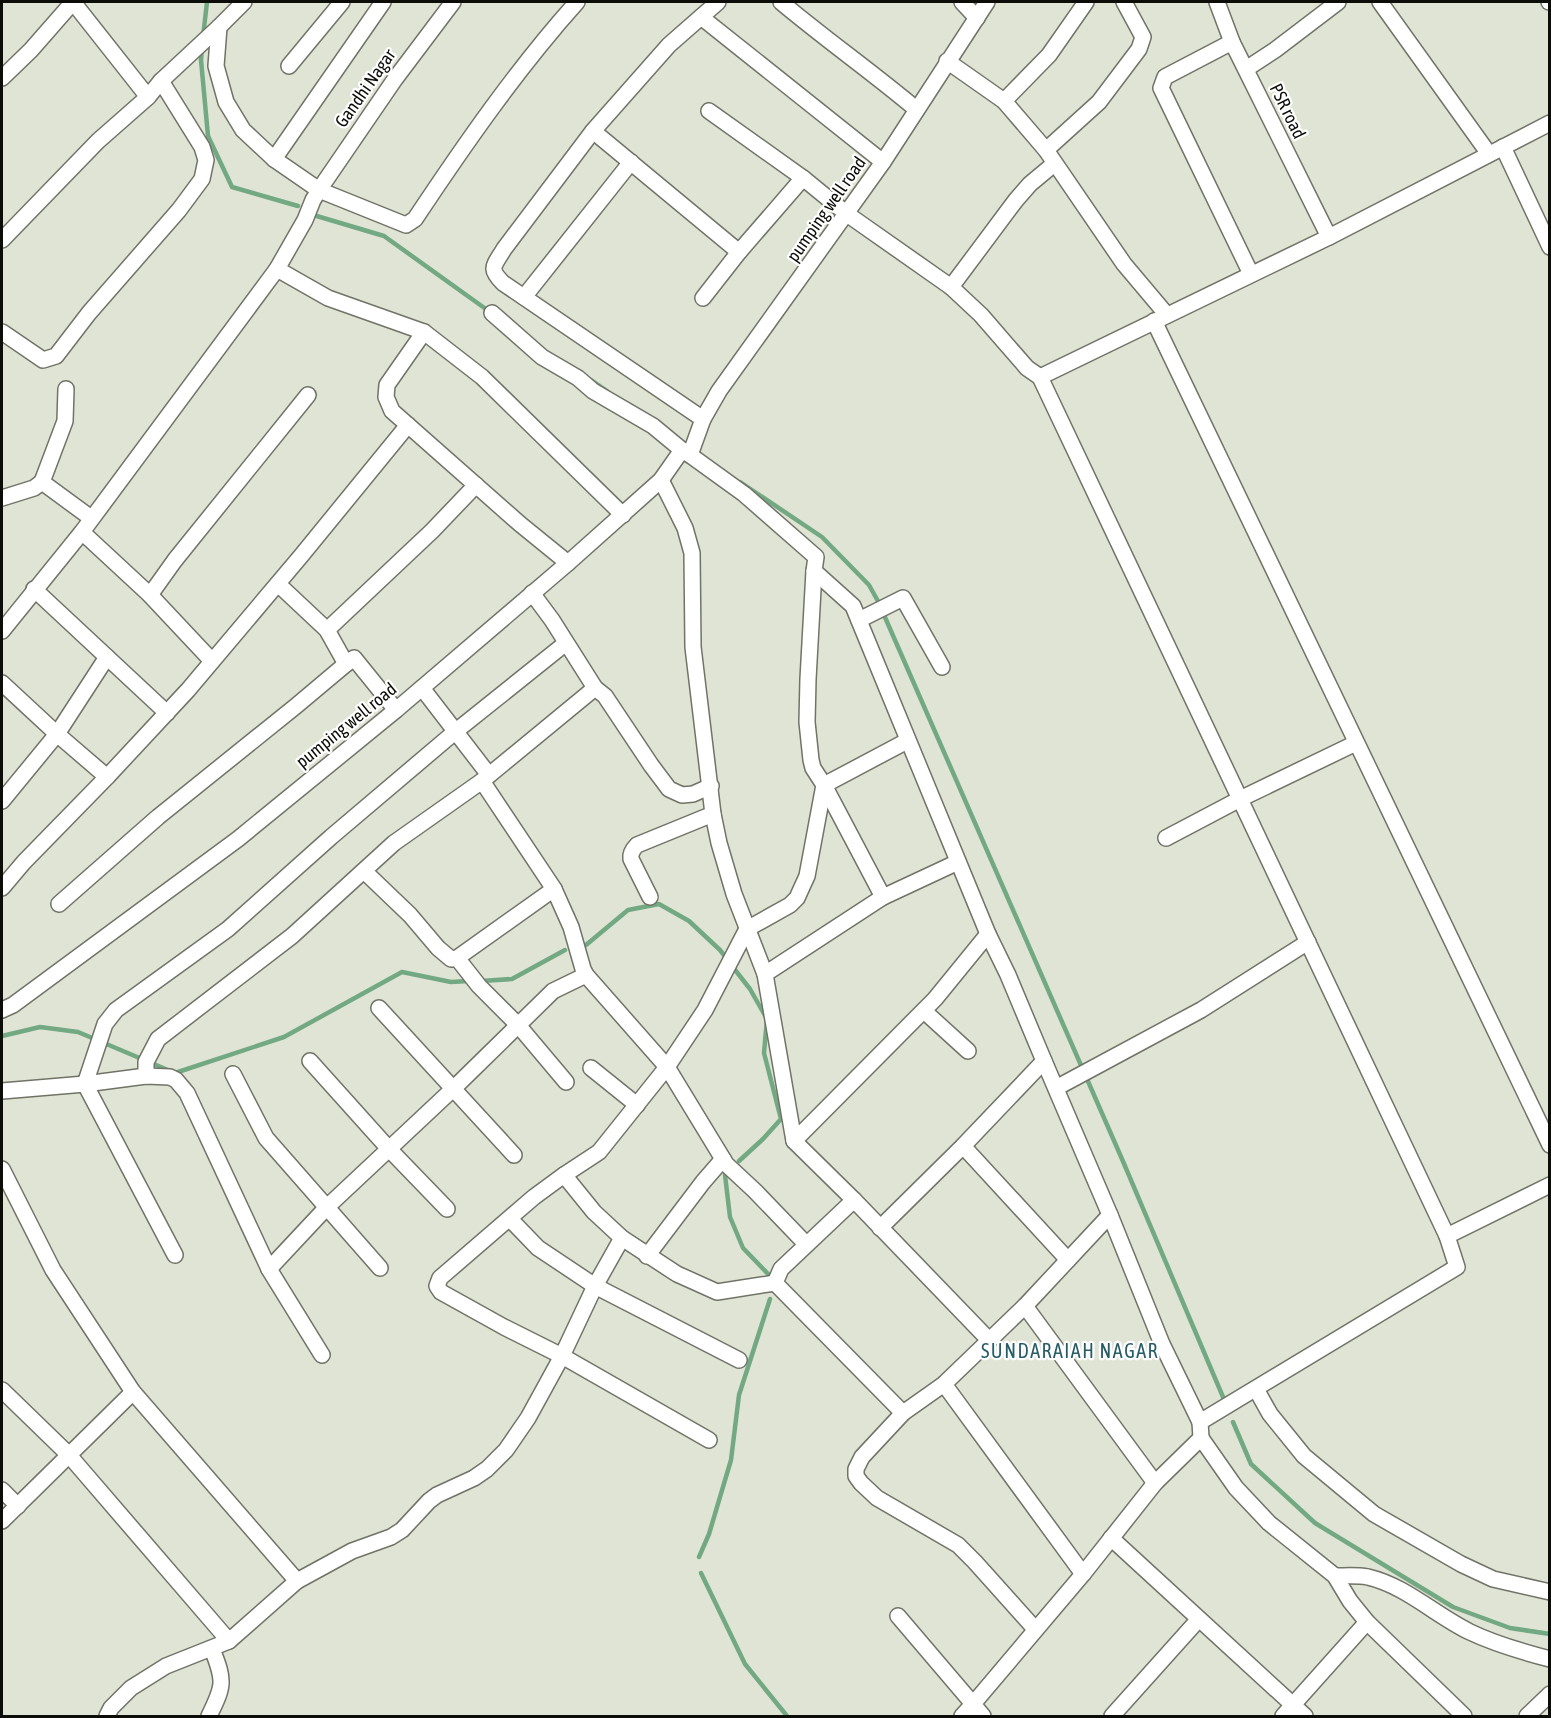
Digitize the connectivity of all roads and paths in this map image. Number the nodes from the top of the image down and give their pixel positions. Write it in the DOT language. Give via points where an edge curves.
graph roads {
  1 [pos="73,2"];
  2 [pos="244,2"];
  3 [pos="342,2"];
  4 [pos="383,2"];
  5 [pos="453,2"];
  6 [pos="577,2"];
  7 [pos="718,2"];
  8 [pos="781,2"];
  9 [pos="962,2"];
  10 [pos="987,2"];
  11 [pos="1086,2"];
  12 [pos="1124,2"];
  13 [pos="1216,2"];
  14 [pos="1338,2"];
  15 [pos="1380,2"];
  16 [pos="701,17"];
  17 [pos="977,18"];
  18 [pos="215,30"];
  19 [pos="1232,42"];
  20 [pos="947,61"];
  21 [pos="289,66"];
  22 [pos="1245,69"];
  23 [pos="2,78"];
  24 [pos="161,81"];
  25 [pos="148,97"];
  26 [pos="1004,101"];
  27 [pos="916,110"];
  28 [pos="709,111"];
  29 [pos="1550,123"];
  30 [pos="593,131"];
  31 [pos="1046,150"];
  32 [pos="1496,151"];
  33 [pos="274,159"];
  34 [pos="631,162"];
  35 [pos="883,162"];
  36 [pos="1054,164"];
  37 [pos="803,178"];
  38 [pos="316,195"];
  39 [pos="847,214"];
  40 [pos="1329,237"];
  41 [pos="2,240"];
  42 [pos="1550,247"];
  43 [pos="739,252"];
  44 [pos="277,269"];
  45 [pos="1251,274"];
  46 [pos="951,287"];
  47 [pos="524,297"];
  48 [pos="703,298"];
  49 [pos="492,313"];
  50 [pos="1160,318"];
  51 [pos="2,332"];
  52 [pos="424,332"];
  53 [pos="1040,377"];
  54 [pos="66,389"];
  55 [pos="308,395"];
  56 [pos="703,419"];
  57 [pos="408,425"];
  58 [pos="688,453"];
  59 [pos="661,480"];
  60 [pos="42,482"];
  61 [pos="476,485"];
  62 [pos="2,498"];
  63 [pos="623,515"];
  64 [pos="91,518"];
  65 [pos="82,532"];
  66 [pos="568,563"];
  67 [pos="814,571"];
  68 [pos="278,584"];
  69 [pos="34,589"];
  70 [pos="532,593"];
  71 [pos="150,595"];
  72 [pos="859,620"];
  73 [pos="327,630"];
  74 [pos="2,631"];
  75 [pos="566,643"];
  76 [pos="108,657"];
  77 [pos="212,661"];
  78 [pos="346,664"];
  79 [pos="942,667"];
  80 [pos="2,683"];
  81 [pos="422,688"];
  82 [pos="595,688"];
  83 [pos="396,710"];
  84 [pos="166,713"];
  85 [pos="456,731"];
  86 [pos="57,734"];
  87 [pos="907,741"];
  88 [pos="1356,742"];
  89 [pos="107,777"];
  90 [pos="486,778"];
  91 [pos="824,785"];
  92 [pos="711,786"];
  93 [pos="1240,799"];
  94 [pos="2,801"];
  95 [pos="713,814"];
  96 [pos="1166,838"];
  97 [pos="958,862"];
  98 [pos="364,871"];
  99 [pos="2,888"];
  100 [pos="554,889"];
  101 [pos="650,897"];
  102 [pos="883,897"];
  103 [pos="59,904"];
  104 [pos="747,929"];
  105 [pos="988,934"];
  106 [pos="1308,942"];
  107 [pos="457,958"];
  108 [pos="765,974"];
  109 [pos="586,975"];
  110 [pos="379,1008"];
  111 [pos="2,1010"];
  112 [pos="924,1011"];
  113 [pos="518,1025"];
  114 [pos="968,1051"];
  115 [pos="1044,1060"];
  116 [pos="310,1061"];
  117 [pos="667,1067"];
  118 [pos="591,1068"];
  119 [pos="146,1069"];
  120 [pos="233,1074"];
  121 [pos="566,1082"];
  122 [pos="85,1084"];
  123 [pos="454,1088"];
  124 [pos="1056,1088"];
  125 [pos="2,1091"];
  126 [pos="637,1105"];
  127 [pos="795,1141"];
  128 [pos="1550,1145"];
  129 [pos="963,1146"];
  130 [pos="389,1149"];
  131 [pos="514,1155"];
  132 [pos="723,1159"];
  133 [pos="2,1169"];
  134 [pos="564,1175"];
  135 [pos="1550,1185"];
  136 [pos="854,1200"];
  137 [pos="327,1207"];
  138 [pos="447,1209"];
  139 [pos="1110,1215"];
  140 [pos="510,1219"];
  141 [pos="880,1228"];
  142 [pos="1447,1236"];
  143 [pos="622,1239"];
  144 [pos="806,1244"];
  145 [pos="175,1255"];
  146 [pos="647,1256"];
  147 [pos="1068,1260"];
  148 [pos="380,1268"];
  149 [pos="269,1269"];
  150 [pos="775,1283"];
  151 [pos="595,1286"];
  152 [pos="1025,1306"];
  153 [pos="989,1340"];
  154 [pos="322,1355"];
  155 [pos="562,1356"];
  156 [pos="739,1360"];
  157 [pos="944,1384"];
  158 [pos="1256,1389"];
  159 [pos="2,1390"];
  160 [pos="133,1392"];
  161 [pos="903,1413"];
  162 [pos="1206,1418"];
  163 [pos="1201,1438"];
  164 [pos="709,1440"];
  165 [pos="68,1454"];
  166 [pos="1155,1483"];
  167 [pos="2,1490"];
  168 [pos="18,1506"];
  169 [pos="2,1521"];
  170 [pos="1111,1538"];
  171 [pos="1083,1574"];
  172 [pos="1335,1576"];
  173 [pos="297,1581"];
  174 [pos="1550,1592"];
  175 [pos="898,1616"];
  176 [pos="1199,1619"];
  177 [pos="1367,1622"];
  178 [pos="1035,1629"];
  179 [pos="229,1641"];
  180 [pos="212,1649"];
  181 [pos="1550,1659"];
  182 [pos="1550,1694"];
  183 [pos="973,1704"];
  184 [pos="1294,1713"];
  185 [pos="107,1716"];
  186 [pos="209,1716"];
  187 [pos="962,1716"];
  188 [pos="983,1716"];
  189 [pos="1112,1716"];
  190 [pos="1464,1716"];
  191 [pos="1527,1716"];
  1 -- 23 [label="street"];
  1 -- 25 [label="street"];
  2 -- 18 [label="street"];
  3 -- 21 [label="street"];
  4 -- 33 [label="street"];
  5 -- 38 [label="street, Gandhi Nagar"];
  6 -- 38 [label="street" via="473,132 415,219 406,225"];
  7 -- 16 [label="street"];
  8 -- 27 [label="street"];
  9 -- 17 [label="street"];
  10 -- 17 [label="street, pumping well road"];
  11 -- 26 [label="street" via="1049,55"];
  12 -- 31 [label="street" via="1143,37 1139,49 1099,102"];
  13 -- 19 [label="street, PSR road"];
  14 -- 22 [label="street"];
  15 -- 32 [label="street"];
  16 -- 30 [label="street" via="669,45"];
  16 -- 35 [label="street"];
  17 -- 20 [label="street, pumping well road"];
  18 -- 24 [label="street"];
  18 -- 33 [label="street" via="216,66 226,102 243,130"];
  19 -- 22 [label="street, PSR road"];
  19 -- 45 [label="street" via="1165,77 1161,88"];
  20 -- 26 [label="street"];
  20 -- 27 [label="street, pumping well road"];
  22 -- 40 [label="street, PSR road"];
  24 -- 25 [label="street"];
  24 -- 51 [label="street" via="202,147 206,160 202,179 56,356 44,360"];
  25 -- 41 [label="street"];
  26 -- 31 [label="street"];
  27 -- 35 [label="street, pumping well road"];
  28 -- 37 [label="street"];
  29 -- 32 [label="street"];
  30 -- 34 [label="street"];
  30 -- 47 [label="street" via="493,267 503,283"];
  31 -- 36 [label="street"];
  32 -- 40 [label="street"];
  32 -- 42 [label="street"];
  33 -- 38 [label="street"];
  34 -- 43 [label="street"];
  34 -- 47 [label="street"];
  35 -- 39 [label="street, pumping well road"];
  36 -- 46 [label="street" via="1016,200"];
  36 -- 50 [label="street"];
  37 -- 39 [label="street"];
  37 -- 43 [label="street"];
  38 -- 44 [label="street, Gandhi Nagar"];
  39 -- 46 [label="street"];
  39 -- 56 [label="street, pumping well road" via="719,391"];
  40 -- 45 [label="street"];
  43 -- 48 [label="street"];
  44 -- 52 [label="street" via="328,298"];
  44 -- 64 [label="street, Gandhi Nagar"];
  45 -- 50 [label="street"];
  46 -- 53 [label="street"];
  47 -- 56 [label="street"];
  49 -- 58 [label="street" via="542,357 653,426"];
  50 -- 53 [label="street"];
  50 -- 88 [label="street"];
  52 -- 57 [label="street" via="387,386 386,397 392,411"];
  52 -- 63 [label="street" via="482,377"];
  53 -- 93 [label="street"];
  54 -- 60 [label="street" via="65,421"];
  55 -- 71 [label="street"];
  56 -- 58 [label="street, pumping well road"];
  57 -- 61 [label="street"];
  57 -- 68 [label="street"];
  58 -- 59 [label="street, pumping well road"];
  58 -- 67 [label="street" via="744,494 816,557"];
  59 -- 63 [label="street, pumping well road"];
  59 -- 92 [label="street" via="685,528 692,553 693,647"];
  60 -- 62 [label="street"];
  60 -- 64 [label="street"];
  61 -- 66 [label="street"];
  61 -- 73 [label="street"];
  63 -- 66 [label="street, pumping well road"];
  64 -- 65 [label="street, Gandhi Nagar"];
  65 -- 69 [label="street, Gandhi Nagar"];
  65 -- 71 [label="street"];
  66 -- 70 [label="street, pumping well road"];
  67 -- 72 [label="street" via="854,606"];
  67 -- 91 [label="street" via="807,722 813,768"];
  68 -- 73 [label="street"];
  68 -- 77 [label="street"];
  69 -- 74 [label="street, Gandhi Nagar"];
  69 -- 76 [label="street"];
  70 -- 75 [label="street"];
  70 -- 81 [label="street, pumping well road"];
  71 -- 77 [label="street"];
  72 -- 79 [label="street" via="903,598"];
  72 -- 87 [label="street"];
  73 -- 78 [label="street"];
  75 -- 82 [label="street"];
  75 -- 85 [label="street"];
  76 -- 84 [label="street"];
  76 -- 86 [label="street"];
  77 -- 84 [label="street"];
  78 -- 83 [label="street" via="354,658"];
  78 -- 103 [label="street" via="158,816"];
  80 -- 86 [label="street"];
  81 -- 83 [label="street, pumping well road"];
  81 -- 85 [label="street"];
  82 -- 90 [label="street"];
  82 -- 92 [label="street" via="605,696 669,789 682,795"];
  83 -- 111 [label="street, pumping well road" via="238,838"];
  84 -- 89 [label="street"];
  85 -- 90 [label="street"];
  85 -- 122 [label="street" via="228,929 116,1010 105,1024"];
  86 -- 89 [label="street"];
  86 -- 94 [label="street"];
  87 -- 91 [label="street"];
  87 -- 97 [label="street"];
  88 -- 93 [label="street"];
  88 -- 128 [label="street"];
  89 -- 99 [label="street"];
  90 -- 98 [label="street" via="394,843"];
  90 -- 100 [label="street"];
  91 -- 102 [label="street"];
  91 -- 104 [label="street" via="803,888 790,905"];
  92 -- 95 [label="street"];
  93 -- 96 [label="street"];
  93 -- 106 [label="street"];
  95 -- 101 [label="street" via="634,848 632,859"];
  95 -- 104 [label="street"];
  97 -- 102 [label="street"];
  97 -- 105 [label="street"];
  98 -- 107 [label="street" via="445,956"];
  98 -- 119 [label="street" via="292,936 158,1039"];
  100 -- 107 [label="street"];
  100 -- 109 [label="street"];
  102 -- 108 [label="street"];
  104 -- 108 [label="street"];
  104 -- 117 [label="street" via="705,1010"];
  105 -- 112 [label="street"];
  105 -- 115 [label="street"];
  106 -- 124 [label="street" via="1202,1010"];
  106 -- 142 [label="street"];
  107 -- 113 [label="street"];
  108 -- 127 [label="street"];
  109 -- 113 [label="street" via="553,992"];
  109 -- 117 [label="street"];
  110 -- 123 [label="street"];
  112 -- 114 [label="street"];
  112 -- 127 [label="street"];
  113 -- 121 [label="street"];
  113 -- 123 [label="street"];
  115 -- 124 [label="street"];
  115 -- 129 [label="street"];
  116 -- 130 [label="street"];
  117 -- 126 [label="street"];
  117 -- 132 [label="street"];
  118 -- 126 [label="street"];
  119 -- 122 [label="street"];
  119 -- 149 [label="street" via="176,1080 187,1093"];
  120 -- 137 [label="street" via="266,1138"];
  122 -- 125 [label="street"];
  122 -- 145 [label="street"];
  123 -- 130 [label="street"];
  123 -- 131 [label="street"];
  124 -- 139 [label="street"];
  126 -- 134 [label="street" via="599,1152"];
  127 -- 136 [label="street"];
  129 -- 141 [label="street"];
  129 -- 147 [label="street"];
  130 -- 137 [label="street"];
  130 -- 138 [label="street"];
  132 -- 144 [label="street"];
  132 -- 146 [label="street"];
  133 -- 160 [label="street" via="53,1270"];
  134 -- 140 [label="street"];
  134 -- 143 [label="street"];
  135 -- 142 [label="street"];
  136 -- 141 [label="street"];
  136 -- 144 [label="street"];
  137 -- 148 [label="street"];
  137 -- 149 [label="street"];
  139 -- 147 [label="street"];
  139 -- 162 [label="street" via="1162,1344"];
  140 -- 151 [label="street" via="538,1248"];
  140 -- 155 [label="street" via="440,1278 436,1286"];
  141 -- 153 [label="street"];
  142 -- 158 [label="street" via="1457,1267"];
  143 -- 146 [label="street"];
  143 -- 151 [label="street"];
  144 -- 150 [label="street" via="781,1269"];
  146 -- 150 [label="street" via="717,1292"];
  147 -- 152 [label="street"];
  149 -- 154 [label="street"];
  150 -- 161 [label="street"];
  151 -- 155 [label="street"];
  151 -- 156 [label="street"];
  152 -- 153 [label="street"];
  152 -- 166 [label="street"];
  153 -- 157 [label="street"];
  155 -- 164 [label="street"];
  155 -- 173 [label="street" via="528,1418 487,1469 437,1495 391,1537 352,1551"];
  157 -- 161 [label="street"];
  157 -- 171 [label="street"];
  158 -- 162 [label="street"];
  158 -- 174 [label="street" via="1270,1414 1304,1456 1374,1514 1493,1579"];
  159 -- 165 [label="street"];
  160 -- 165 [label="street"];
  160 -- 173 [label="street"];
  161 -- 178 [label="street" via="861,1457 856,1476 877,1497 958,1545"];
  162 -- 163 [label="street"];
  163 -- 166 [label="street"];
  163 -- 172 [label="street" via="1236,1488 1269,1523"];
  165 -- 168 [label="street"];
  165 -- 179 [label="street"];
  166 -- 170 [label="street"];
  167 -- 168 [label="street"];
  168 -- 169 [label="street"];
  170 -- 171 [label="street"];
  170 -- 176 [label="street"];
  171 -- 178 [label="street"];
  172 -- 177 [label="street"];
  172 -- 181 [label="street" via="1366,1577 1381,1582 1406,1592 1470,1632"];
  173 -- 179 [label="street"];
  175 -- 183 [label="street"];
  176 -- 184 [label="street"];
  176 -- 189 [label="street"];
  177 -- 184 [label="street"];
  177 -- 190 [label="street"];
  178 -- 183 [label="street"];
  179 -- 180 [label="street"];
  180 -- 185 [label="street" via="166,1666 131,1688"];
  180 -- 186 [label="street" via="222,1683"];
  182 -- 191 [label="street"];
  183 -- 187 [label="street"];
  183 -- 188 [label="street"];
}
